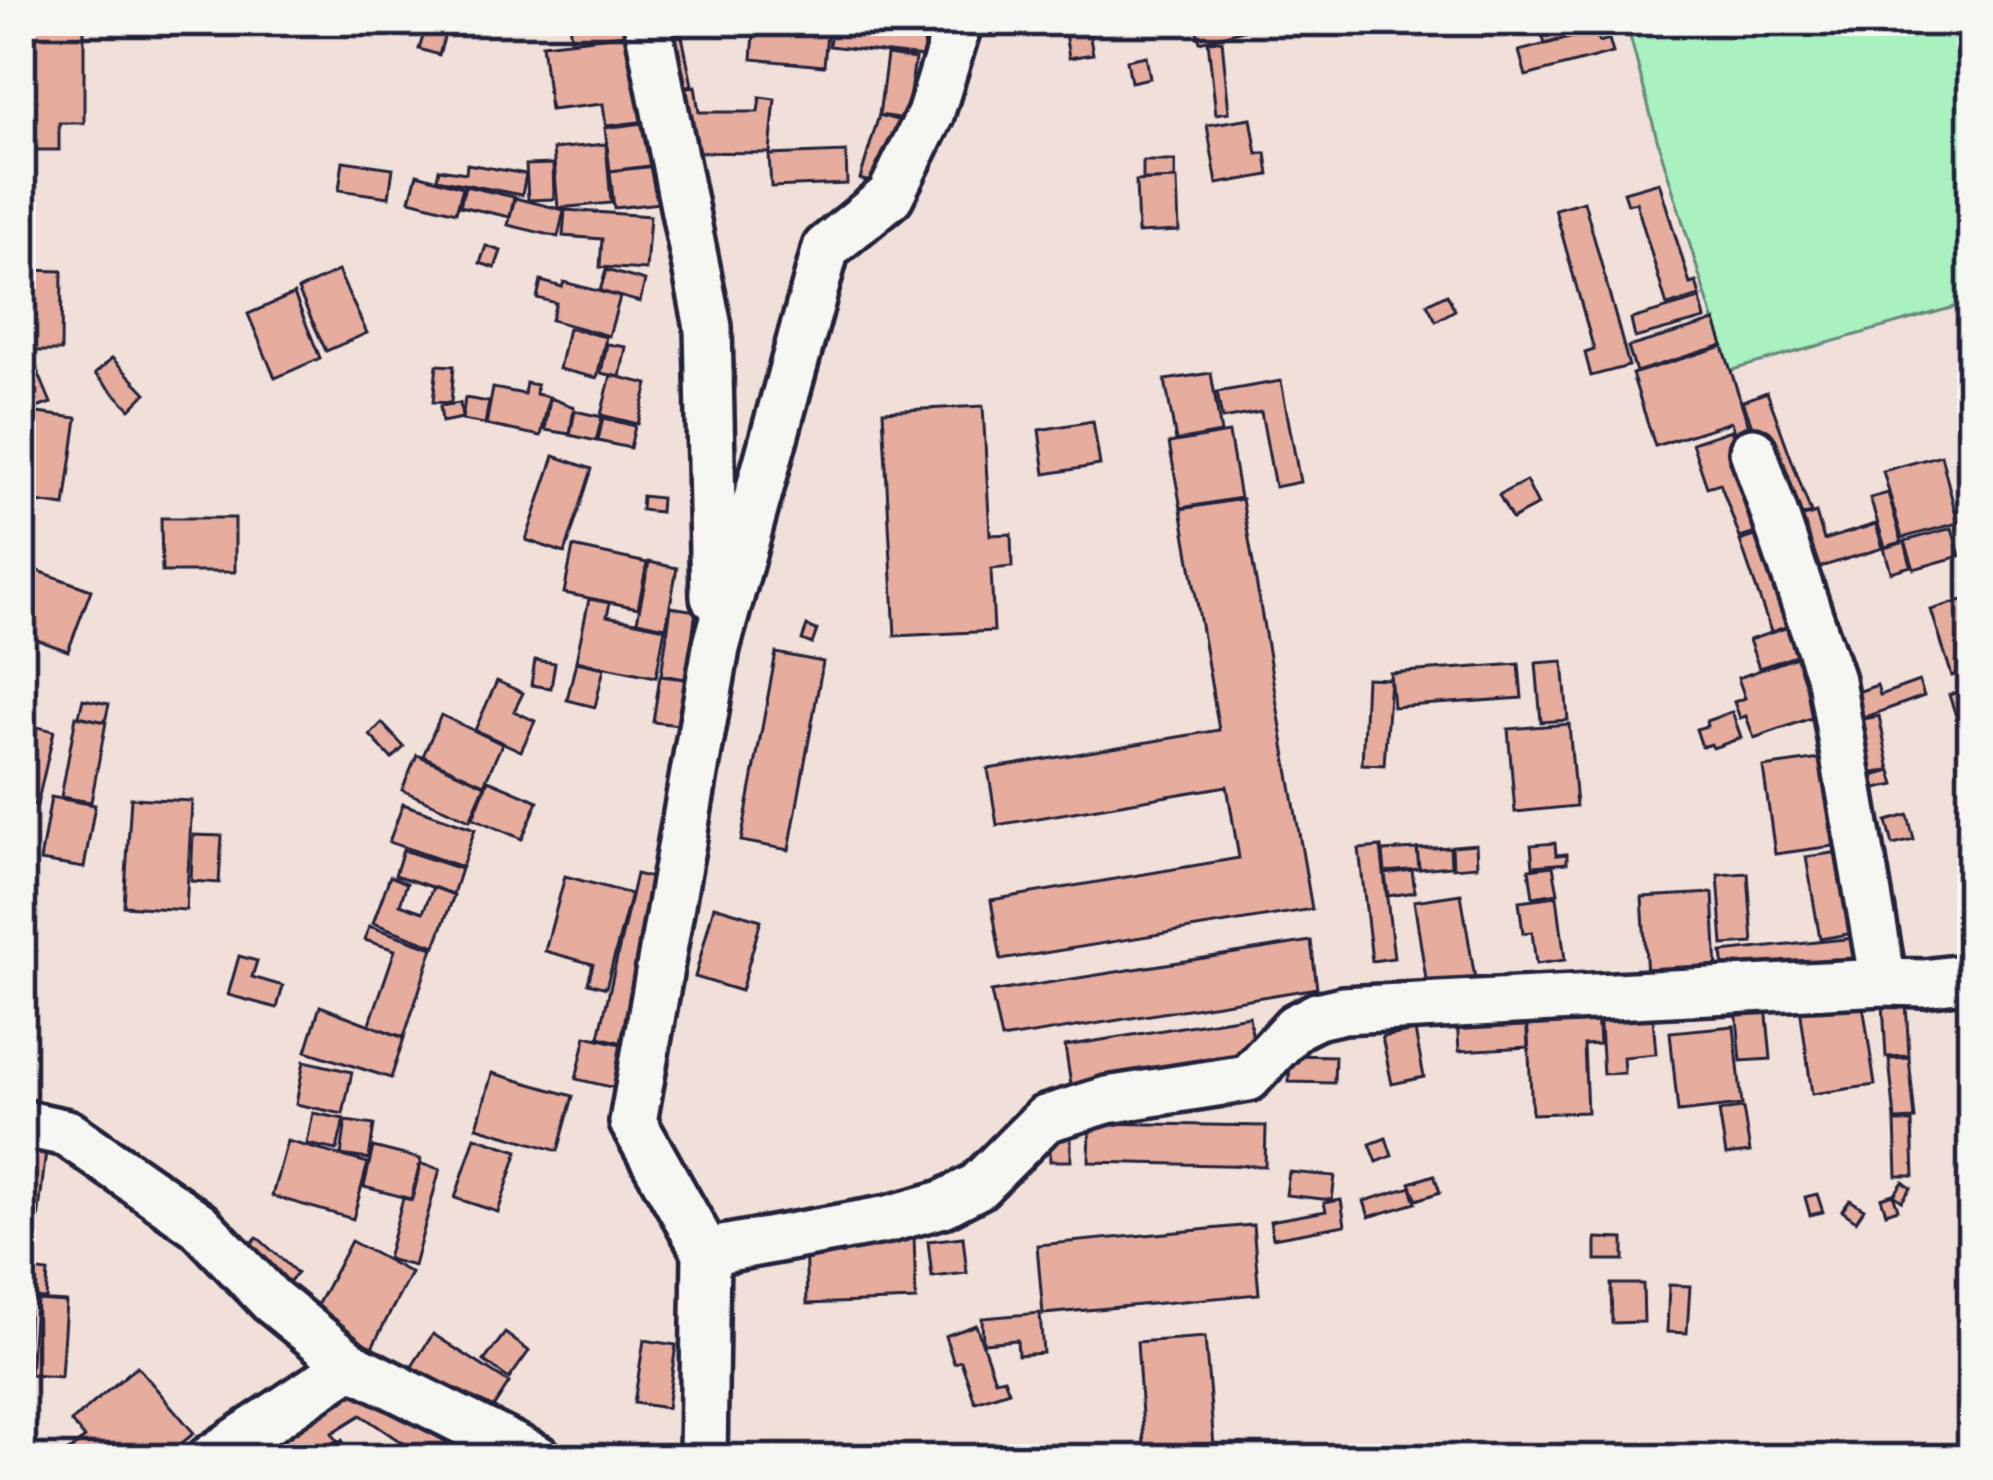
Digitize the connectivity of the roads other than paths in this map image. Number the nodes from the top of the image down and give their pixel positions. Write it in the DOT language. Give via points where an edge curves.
graph roads {
  1 [pos="646,21"];
  2 [pos="959,21"];
  3 [pos="1753,451"];
  4 [pos="716,648"];
  5 [pos="1972,977"];
  6 [pos="1883,982"];
  7 [pos="21,1124"];
  8 [pos="706,1252"];
  9 [pos="351,1365"];
  10 [pos="210,1459"];
  11 [pos="539,1459"];
  12 [pos="703,1459"];
  1 -- 4 [label="street" via="708,327"];
  2 -- 4 [label="street" via="930,115 890,196 826,248"];
  3 -- 6 [label="street" via="1832,680"];
  4 -- 8 [label="street" via="633,1122"];
  5 -- 6 [label="street"];
  6 -- 8 [label="street" via="1330,1013 1295,1027 1248,1078 1106,1100 1045,1119 978,1186 943,1204"];
  7 -- 9 [label="street" via="67,1133 199,1225 271,1300"];
  8 -- 12 [label="street"];
  9 -- 10 [label="street"];
  9 -- 11 [label="street"];
}
